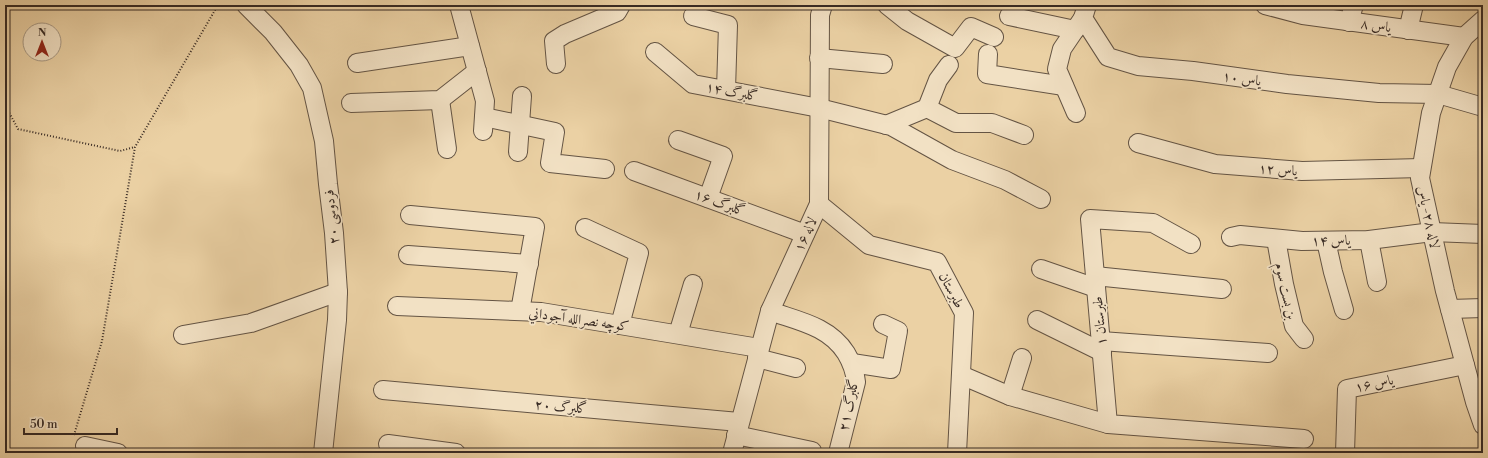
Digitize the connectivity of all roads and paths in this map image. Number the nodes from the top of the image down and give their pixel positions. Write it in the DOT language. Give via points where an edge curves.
graph roads {
  1 [pos="218,5"];
  2 [pos="246,5"];
  3 [pos="459,5"];
  4 [pos="621,5"];
  5 [pos="823,5"];
  6 [pos="887,5"];
  7 [pos="1264,5"];
  8 [pos="1414,5"];
  9 [pos="1352,13"];
  10 [pos="693,16"];
  11 [pos="1009,16"];
  12 [pos="1082,18"];
  13 [pos="1483,20"];
  14 [pos="1408,30"];
  15 [pos="994,37"];
  16 [pos="1464,38"];
  17 [pos="470,46"];
  18 [pos="655,52"];
  19 [pos="988,54"];
  20 [pos="819,58"];
  21 [pos="357,63"];
  22 [pos="556,64"];
  23 [pos="883,64"];
  24 [pos="949,65"];
  25 [pos="477,71"];
  26 [pos="1064,86"];
  27 [pos="726,90"];
  28 [pos="1438,94"];
  29 [pos="522,96"];
  30 [pos="440,100"];
  31 [pos="351,103"];
  32 [pos="5,105"];
  33 [pos="1483,107"];
  34 [pos="819,108"];
  35 [pos="927,108"];
  36 [pos="1076,113"];
  37 [pos="521,124"];
  38 [pos="886,125"];
  39 [pos="1024,135"];
  40 [pos="678,140"];
  41 [pos="1138,143"];
  42 [pos="135,148"];
  43 [pos="447,148"];
  44 [pos="518,152"];
  45 [pos="1421,168"];
  46 [pos="605,169"];
  47 [pos="634,171"];
  48 [pos="708,198"];
  49 [pos="1040,199"];
  50 [pos="819,204"];
  51 [pos="410,215"];
  52 [pos="585,228"];
  53 [pos="1432,232"];
  54 [pos="805,234"];
  55 [pos="1483,234"];
  56 [pos="1231,237"];
  57 [pos="1276,239"];
  58 [pos="1326,240"];
  59 [pos="1369,240"];
  60 [pos="1190,244"];
  61 [pos="408,255"];
  62 [pos="528,264"];
  63 [pos="1040,269"];
  64 [pos="1096,282"];
  65 [pos="1377,282"];
  66 [pos="693,284"];
  67 [pos="1222,289"];
  68 [pos="338,292"];
  69 [pos="397,306"];
  70 [pos="1483,308"];
  71 [pos="1450,309"];
  72 [pos="1344,310"];
  73 [pos="520,311"];
  74 [pos="770,311"];
  75 [pos="1037,320"];
  76 [pos="883,324"];
  77 [pos="620,325"];
  78 [pos="678,334"];
  79 [pos="184,335"];
  80 [pos="1304,339"];
  81 [pos="1101,346"];
  82 [pos="758,353"];
  83 [pos="1268,353"];
  84 [pos="1022,358"];
  85 [pos="852,363"];
  86 [pos="1465,365"];
  87 [pos="796,368"];
  88 [pos="961,375"];
  89 [pos="1477,388"];
  90 [pos="383,390"];
  91 [pos="1010,396"];
  92 [pos="1108,424"];
  93 [pos="1483,425"];
  94 [pos="738,429"];
  95 [pos="1304,439"];
  96 [pos="79,442"];
  97 [pos="388,444"];
  98 [pos="812,451"];
  99 [pos="841,452"];
  100 [pos="118,453"];
  101 [pos="323,453"];
  102 [pos="456,453"];
  103 [pos="732,453"];
  104 [pos="957,453"];
  105 [pos="1345,453"];
  1 -- 42 [label="path"];
  2 -- 68 [label="street, فردوسی ۲۰" via="299,65 312,88 324,141"];
  3 -- 17 [label="street"];
  4 -- 22 [label="street" via="617,12 554,41"];
  5 -- 20 [label="street, لاله ۱۶" via="820,15"];
  6 -- 15 [label="street" via="955,48 971,27"];
  7 -- 9 [label="street, یاس ۸" via="1303,15"];
  8 -- 14 [label="street"];
  9 -- 14 [label="street, یاس ۸"];
  10 -- 27 [label="street" via="728,25"];
  11 -- 12 [label="street"];
  12 -- 26 [label="street" via="1062,49 1057,69"];
  12 -- 28 [label="street, یاس ۱۰" via="1108,56 1138,66 1371,93"];
  13 -- 16 [label="street, لاله ۲۸- یاس"];
  14 -- 16 [label="street, یاس ۸"];
  16 -- 28 [label="street, لاله ۲۸- یاس" via="1447,67"];
  17 -- 21 [label="street"];
  17 -- 25 [label="street"];
  18 -- 27 [label="street, گلبرگ ۱۴" via="693,84"];
  19 -- 26 [label="street" via="987,74"];
  20 -- 23 [label="street"];
  20 -- 34 [label="street, لاله ۱۶"];
  24 -- 35 [label="street" via="938,80"];
  25 -- 30 [label="street"];
  25 -- 37 [label="street" via="485,100 483,124"];
  26 -- 36 [label="street"];
  27 -- 34 [label="street, گلبرگ ۱۴"];
  28 -- 33 [label="street, یاس ۱۰"];
  28 -- 45 [label="street, لاله ۲۸- یاس" via="1431,113"];
  29 -- 37 [label="street"];
  30 -- 31 [label="street"];
  30 -- 43 [label="street"];
  32 -- 42 [label="path" via="18,129 120,151"];
  34 -- 38 [label="street, گلبرگ ۱۴"];
  34 -- 50 [label="street, لاله ۱۶"];
  35 -- 38 [label="street"];
  35 -- 39 [label="street" via="956,124 992,124"];
  37 -- 44 [label="street"];
  37 -- 46 [label="street" via="555,132 550,163"];
  38 -- 49 [label="street, گلبرگ ۱۴" via="952,160 1005,180"];
  40 -- 48 [label="street" via="723,156"];
  41 -- 45 [label="street, یاس ۱۲" via="1215,164 1302,171"];
  42 -- 96 [label="path" via="102,341"];
  45 -- 53 [label="street, لاله ۲۸- یاس" via="1420,178"];
  47 -- 48 [label="street, گلبرگ ۱۶"];
  48 -- 54 [label="street, گلبرگ ۱۶"];
  50 -- 54 [label="street, لاله ۱۶"];
  50 -- 88 [label="street, طبرستان" via="869,245 937,262 964,313"];
  51 -- 62 [label="street" via="535,227"];
  52 -- 77 [label="street" via="639,253"];
  53 -- 55 [label="street, یاس ۱۴"];
  53 -- 59 [label="street, یاس ۱۴"];
  53 -- 71 [label="street, لاله ۲۸- یاس"];
  54 -- 74 [label="street, لاله ۱۶"];
  56 -- 57 [label="street, یاس ۱۴" via="1240,235"];
  57 -- 58 [label="street, یاس ۱۴"];
  57 -- 80 [label="street, بن بست سوم" via="1294,326"];
  58 -- 59 [label="street, یاس ۱۴"];
  58 -- 72 [label="street"];
  59 -- 65 [label="street"];
  60 -- 64 [label="street, طبرستان ۱" via="1153,223 1090,219"];
  61 -- 62 [label="street"];
  62 -- 73 [label="street"];
  63 -- 64 [label="street"];
  64 -- 67 [label="street"];
  64 -- 81 [label="street, طبرستان ۱"];
  66 -- 78 [label="street"];
  68 -- 79 [label="street" via="251,323"];
  68 -- 101 [label="street, فردوسی ۲۰"];
  69 -- 73 [label="street, كوچه نصرالله آجوداني"];
  70 -- 71 [label="street"];
  71 -- 86 [label="street, لاله ۲۸- یاس"];
  73 -- 77 [label="street, كوچه نصرالله آجوداني"];
  74 -- 82 [label="street, لاله ۱۶"];
  74 -- 85 [label="street, گلبرگ ۲۱" via="819,328 842,347"];
  75 -- 81 [label="street"];
  76 -- 85 [label="street" via="898,331 891,369"];
  77 -- 78 [label="street, كوچه نصرالله آجوداني"];
  78 -- 82 [label="street, كوچه نصرالله آجوداني"];
  81 -- 83 [label="street"];
  81 -- 92 [label="street, طبرستان ۱"];
  82 -- 87 [label="street, كوچه نصرالله آجوداني"];
  82 -- 94 [label="street, لاله ۱۶"];
  84 -- 91 [label="street"];
  85 -- 99 [label="street, گلبرگ ۲۱" via="856,382"];
  86 -- 89 [label="street, لاله ۲۸- یاس"];
  86 -- 105 [label="street, یاس ۱۶" via="1347,389"];
  88 -- 91 [label="street"];
  88 -- 104 [label="street, طبرستان"];
  89 -- 93 [label="street, لاله ۲۸- یاس"];
  90 -- 94 [label="street, گلبرگ ۲۰"];
  91 -- 92 [label="street"];
  92 -- 95 [label="street"];
  94 -- 98 [label="street, گلبرگ ۲۰"];
  94 -- 103 [label="street, لاله ۱۶"];
  96 -- 100 [label="street"];
  97 -- 102 [label="street"];
}
